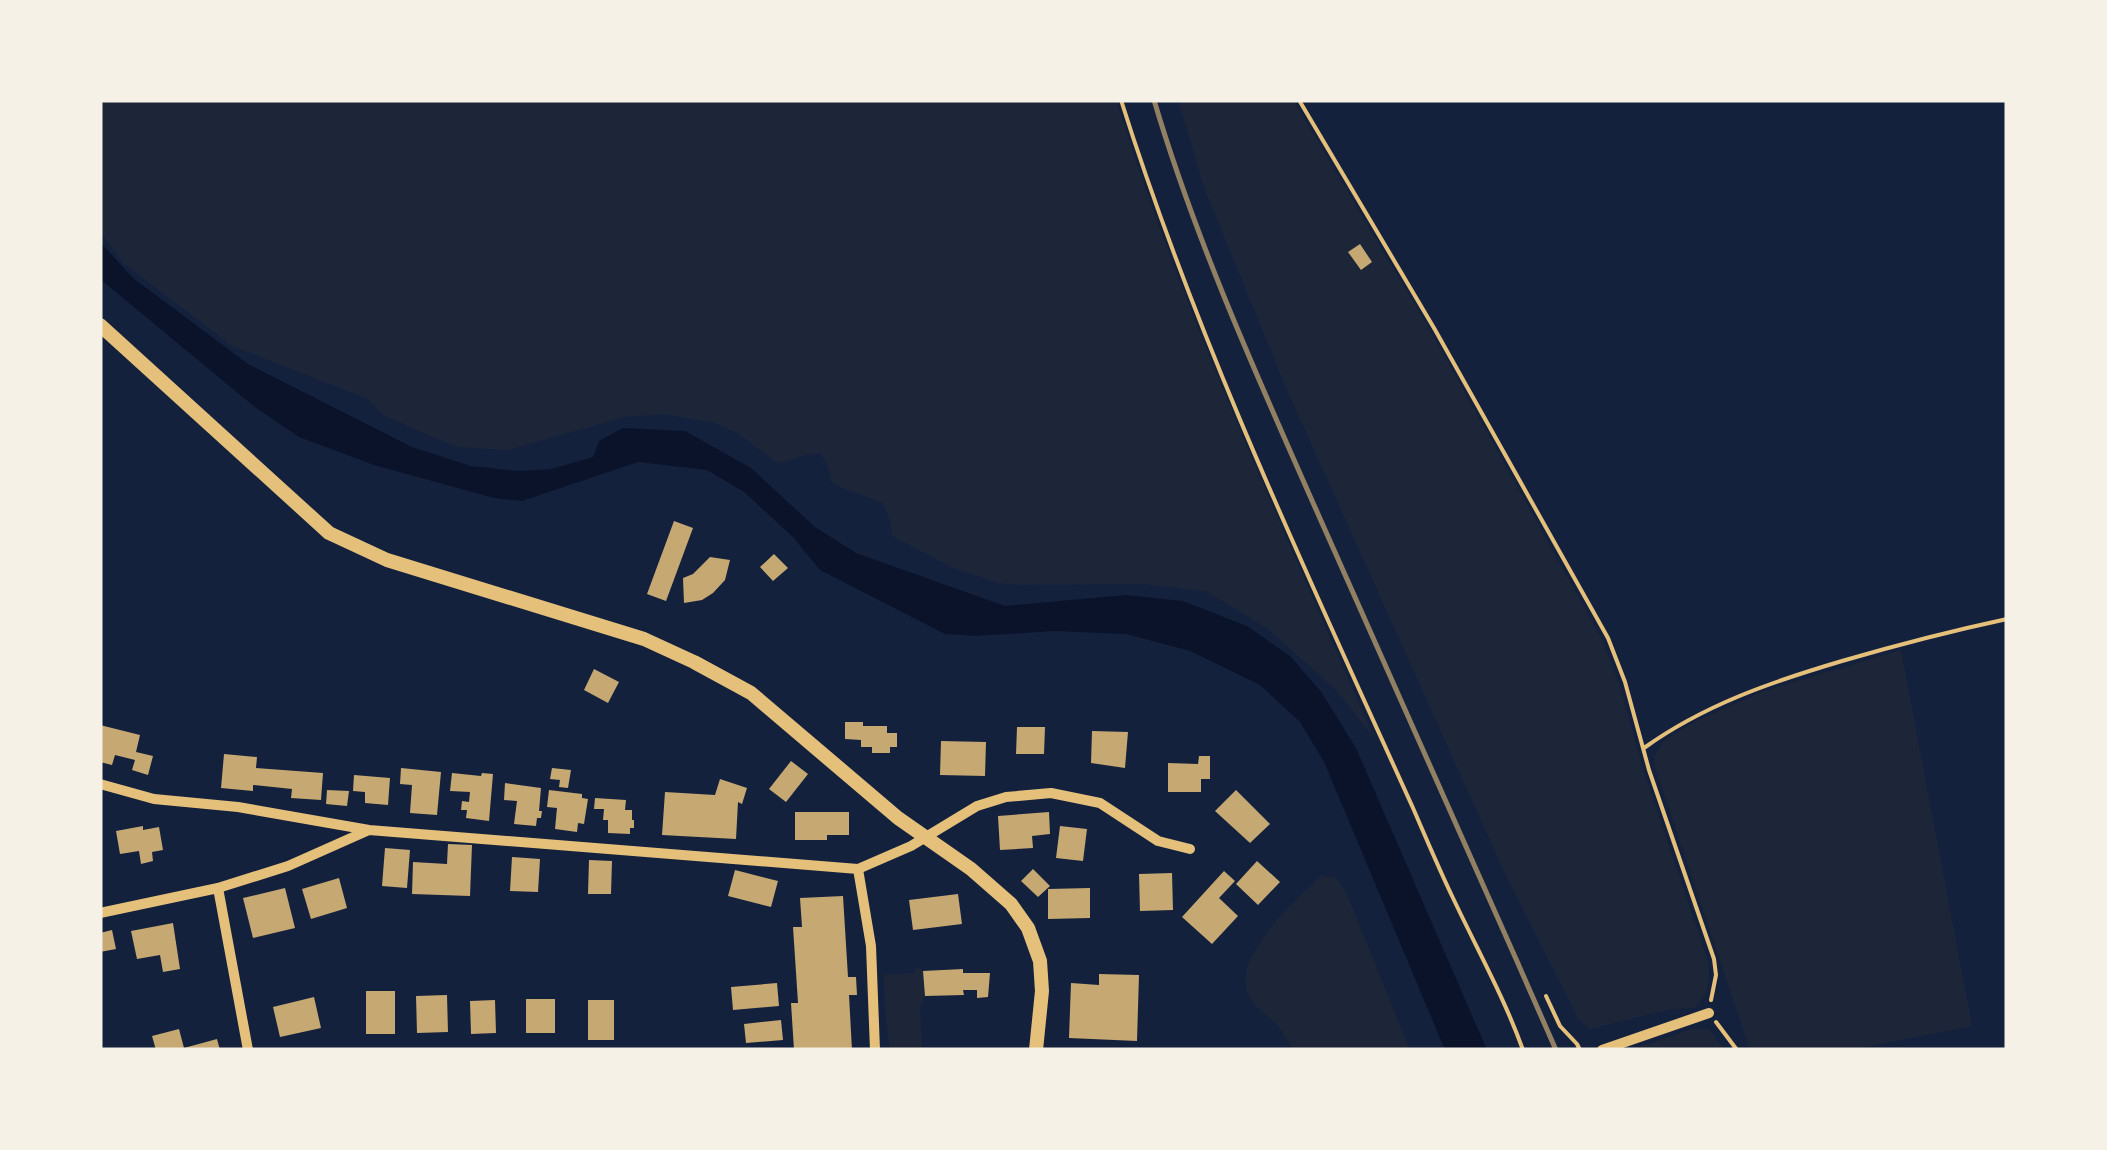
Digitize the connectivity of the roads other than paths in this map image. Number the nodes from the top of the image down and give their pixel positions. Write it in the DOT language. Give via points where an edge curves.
graph roads {
  1 [pos="100,325"];
  2 [pos="100,784"];
  3 [pos="369,830"];
  4 [pos="924,838"];
  5 [pos="1190,849"];
  6 [pos="858,869"];
  7 [pos="218,888"];
  8 [pos="100,913"];
  9 [pos="1708,1013"];
  10 [pos="248,1050"];
  11 [pos="875,1050"];
  12 [pos="1036,1050"];
  13 [pos="1602,1050"];
  1 -- 4 [label="street" via="329,533 387,560 644,639 694,662 751,693"];
  2 -- 3 [label="street" via="154,799"];
  3 -- 6 [label="street"];
  3 -- 7 [label="street"];
  4 -- 5 [label="street" via="977,806 1051,793 1100,803 1158,841"];
  4 -- 6 [label="street"];
  4 -- 12 [label="street" via="1011,904 1028,928 1041,976"];
  6 -- 11 [label="street"];
  7 -- 8 [label="street"];
  7 -- 10 [label="street"];
  9 -- 13 [label="street"];
}
